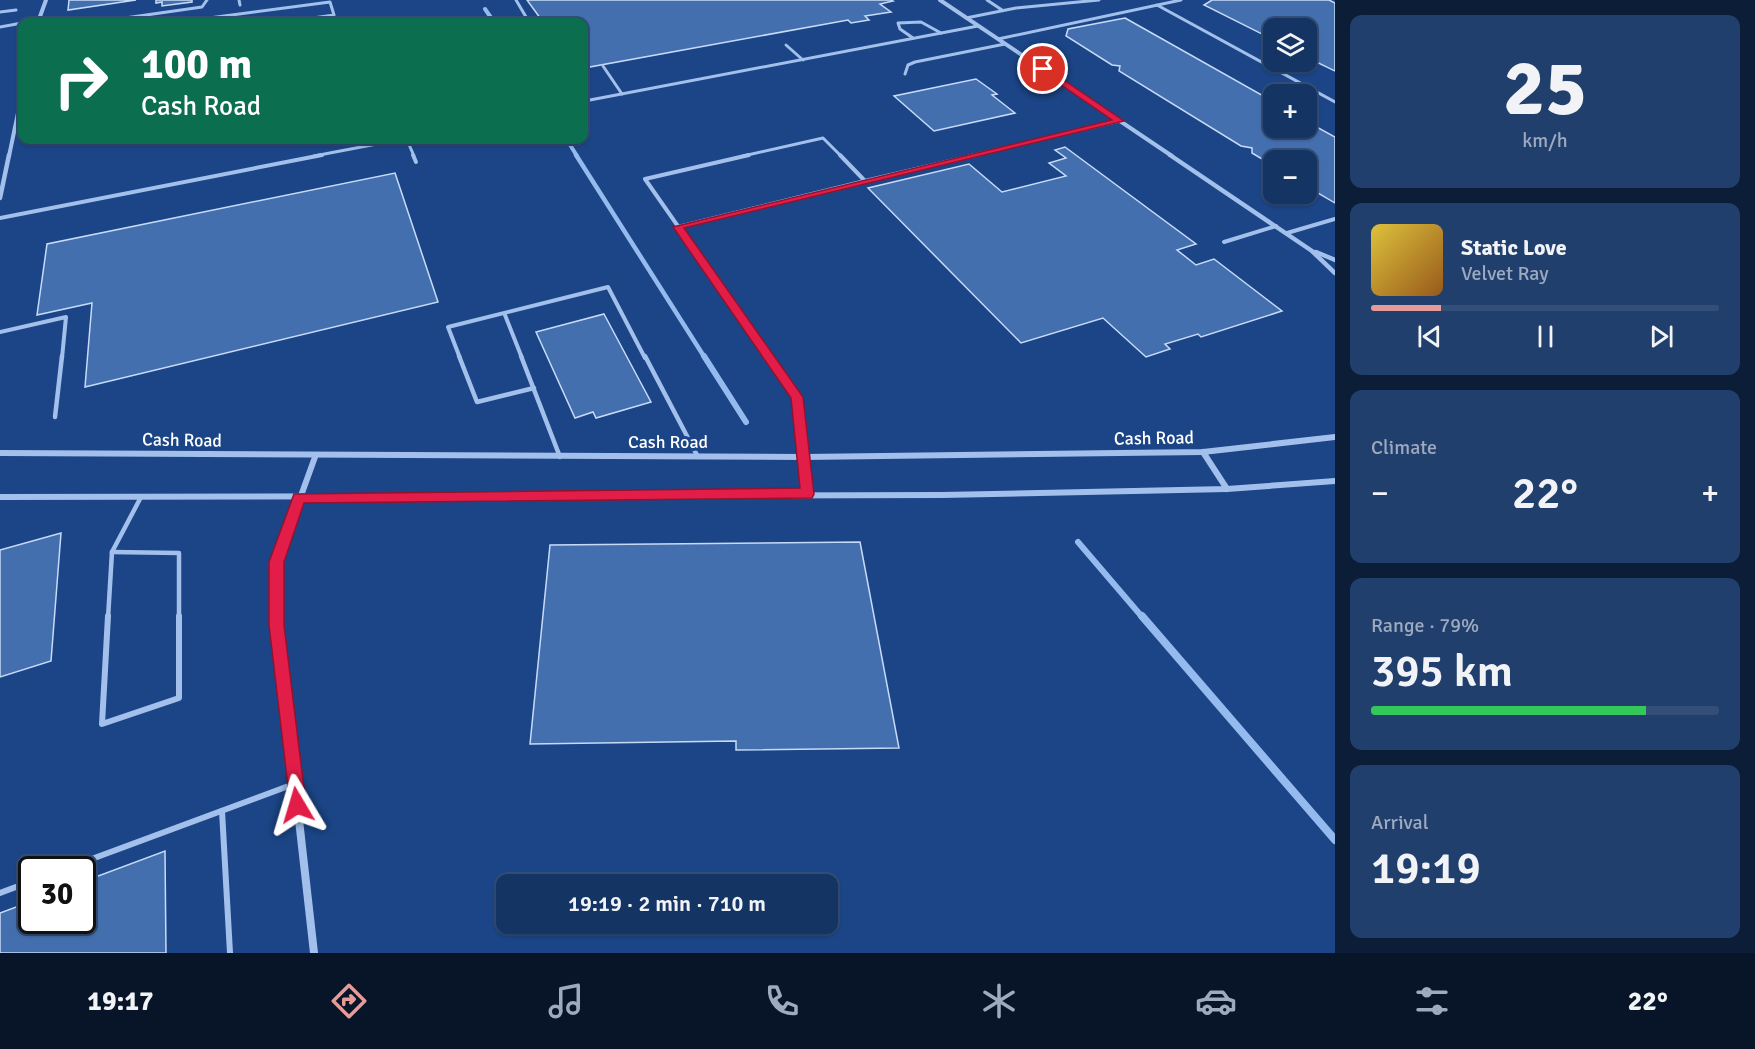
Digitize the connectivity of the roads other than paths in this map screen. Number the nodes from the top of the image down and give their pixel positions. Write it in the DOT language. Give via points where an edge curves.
graph roads {
  1 [pos="46,0"];
  2 [pos="207,0"];
  3 [pos="239,0"];
  4 [pos="516,0"];
  5 [pos="940,0"];
  6 [pos="987,0"];
  7 [pos="1099,0"];
  8 [pos="1181,0"];
  9 [pos="240,5"];
  10 [pos="1157,5"];
  11 [pos="16,10"];
  12 [pos="1002,10"];
  13 [pos="0,12"];
  14 [pos="265,12"];
  15 [pos="39,18"];
  16 [pos="125,18"];
  17 [pos="213,18"];
  18 [pos="266,18"];
  19 [pos="313,18"];
  20 [pos="527,18"];
  21 [pos="966,18"];
  22 [pos="18,24"];
  23 [pos="978,26"];
  24 [pos="0,27"];
  25 [pos="941,33"];
  26 [pos="913,38"];
  27 [pos="998,39"];
  28 [pos="1005,44"];
  29 [pos="786,45"];
  30 [pos="803,60"];
  31 [pos="603,66"];
  32 [pos="905,74"];
  33 [pos="622,94"];
  34 [pos="588,99"];
  35 [pos="1335,102"];
  36 [pos="18,113"];
  37 [pos="1120,121"];
  38 [pos="15,127"];
  39 [pos="18,127"];
  40 [pos="378,144"];
  41 [pos="409,144"];
  42 [pos="416,162"];
  43 [pos="6,169"];
  44 [pos="0,170"];
  45 [pos="865,181"];
  46 [pos="0,198"];
  47 [pos="0,218"];
  48 [pos="1335,219"];
  49 [pos="1275,226"];
  50 [pos="678,227"];
  51 [pos="1287,233"];
  52 [pos="1224,242"];
  53 [pos="1312,251"];
  54 [pos="1335,260"];
  55 [pos="1335,273"];
  56 [pos="505,315"];
  57 [pos="0,332"];
  58 [pos="534,388"];
  59 [pos="55,417"];
  60 [pos="1335,437"];
  61 [pos="1203,452"];
  62 [pos="0,453"];
  63 [pos="315,457"];
  64 [pos="560,457"];
  65 [pos="698,457"];
  66 [pos="804,457"];
  67 [pos="1335,481"];
  68 [pos="1227,489"];
  69 [pos="807,494"];
  70 [pos="0,496"];
  71 [pos="141,497"];
  72 [pos="299,498"];
  73 [pos="112,552"];
  74 [pos="294,784"];
  75 [pos="222,811"];
  76 [pos="96,857"];
  77 [pos="18,886"];
  78 [pos="0,893"];
  79 [pos="230,953"];
  80 [pos="314,953"];
  1 -- 15 [label="street"];
  2 -- 16 [label="lane" via="202,7"];
  3 -- 9 [label="lane"];
  4 -- 20 [label="lane"];
  5 -- 21 [label="street"];
  6 -- 12 [label="lane"];
  7 -- 12 [label="lane"];
  8 -- 10 [label="lane"];
  10 -- 27 [label="lane"];
  10 -- 35 [label="lane"];
  11 -- 13 [label="lane"];
  12 -- 21 [label="lane"];
  14 -- 17 [label="lane"];
  14 -- 18 [label="lane"];
  14 -- 19 [label="lane" via="330,2 334,15"];
  21 -- 23 [label="street"];
  22 -- 24 [label="lane"];
  23 -- 25 [label="lane"];
  23 -- 27 [label="street"];
  25 -- 26 [label="lane"];
  25 -- 26 [label="lane" via="923,21 898,23"];
  26 -- 30 [label="lane"];
  27 -- 28 [label="street"];
  28 -- 32 [label="lane" via="915,63 909,65"];
  28 -- 37 [label="street"];
  29 -- 30 [label="lane"];
  30 -- 33 [label="lane"];
  31 -- 33 [label="lane"];
  33 -- 34 [label="lane"];
  36 -- 38 [label="street"];
  37 -- 45 [label="lane"];
  37 -- 49 [label="street"];
  38 -- 39 [label="lane"];
  38 -- 43 [label="street"];
  40 -- 47 [label="lane"];
  41 -- 42 [label="lane"];
  43 -- 44 [label="lane"];
  43 -- 46 [label="street"];
  45 -- 50 [label="lane"];
  45 -- 50 [label="lane" via="823,138 645,179"];
  48 -- 51 [label="lane"];
  49 -- 51 [label="street"];
  49 -- 52 [label="lane"];
  50 -- 66 [label="lane" via="797,397"];
  51 -- 53 [label="street"];
  53 -- 54 [label="street"];
  53 -- 55 [label="street"];
  56 -- 58 [label="lane"];
  56 -- 58 [label="lane" via="448,327 477,402"];
  56 -- 65 [label="lane" via="608,288"];
  57 -- 59 [label="lane" via="66,317"];
  58 -- 64 [label="lane"];
  60 -- 61 [label="street, Cash Road"];
  61 -- 66 [label="street, Cash Road"];
  61 -- 68 [label="street"];
  62 -- 63 [label="street, Cash Road"];
  63 -- 64 [label="street, Cash Road"];
  63 -- 72 [label="street"];
  64 -- 65 [label="street, Cash Road"];
  65 -- 66 [label="street, Cash Road"];
  66 -- 69 [label="street"];
  67 -- 68 [label="street"];
  68 -- 69 [label="street"];
  69 -- 72 [label="street"];
  70 -- 71 [label="street"];
  71 -- 72 [label="street"];
  71 -- 73 [label="lane"];
  72 -- 74 [label="street" via="277,562 276,625"];
  73 -- 73 [label="lane" via="179,553 179,698 102,724"];
  74 -- 75 [label="lane"];
  74 -- 80 [label="street"];
  75 -- 76 [label="lane"];
  75 -- 79 [label="lane"];
  77 -- 78 [label="lane"];
}
